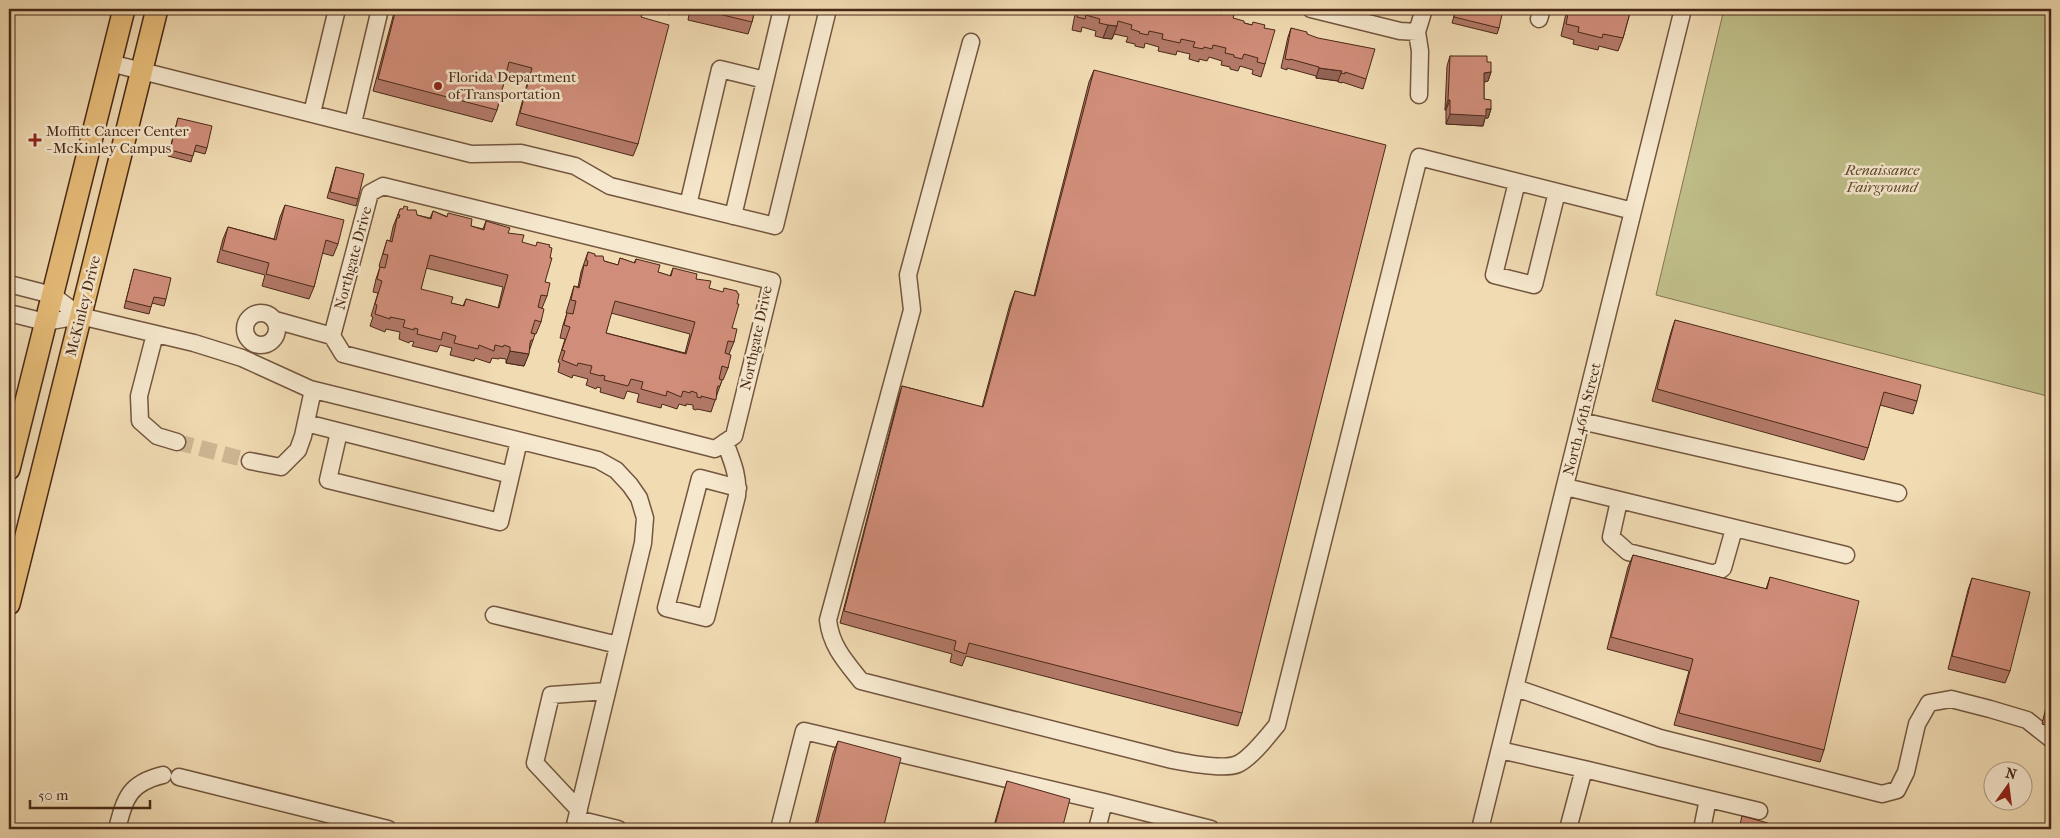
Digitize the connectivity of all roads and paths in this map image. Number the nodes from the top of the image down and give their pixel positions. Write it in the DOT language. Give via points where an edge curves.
graph roads {
  1 [pos="124,9"];
  2 [pos="157,9"];
  3 [pos="337,9"];
  4 [pos="380,9"];
  5 [pos="782,9"];
  6 [pos="828,9"];
  7 [pos="1311,9"];
  8 [pos="1424,9"];
  9 [pos="1683,9"];
  10 [pos="1418,32"];
  11 [pos="971,42"];
  12 [pos="110,63"];
  13 [pos="141,72"];
  14 [pos="765,80"];
  15 [pos="1419,95"];
  16 [pos="312,113"];
  17 [pos="353,123"];
  18 [pos="1517,182"];
  19 [pos="1557,192"];
  20 [pos="688,205"];
  21 [pos="1633,211"];
  22 [pos="733,216"];
  23 [pos="9,284"];
  24 [pos="52,295"];
  25 [pos="9,313"];
  26 [pos="80,316"];
  27 [pos="275,320"];
  28 [pos="45,322"];
  29 [pos="155,334"];
  30 [pos="332,336"];
  31 [pos="249,340"];
  32 [pos="242,358"];
  33 [pos="313,390"];
  34 [pos="1581,421"];
  35 [pos="306,423"];
  36 [pos="340,432"];
  37 [pos="519,441"];
  38 [pos="177,442"];
  39 [pos="725,442"];
  40 [pos="250,461"];
  41 [pos="9,469"];
  42 [pos="511,475"];
  43 [pos="1566,487"];
  44 [pos="738,488"];
  45 [pos="1898,493"];
  46 [pos="1619,500"];
  47 [pos="1734,529"];
  48 [pos="1846,555"];
  49 [pos="9,604"];
  50 [pos="494,615"];
  51 [pos="618,645"];
  52 [pos="1516,688"];
  53 [pos="607,691"];
  54 [pos="2051,738"];
  55 [pos="1500,750"];
  56 [pos="1584,769"];
  57 [pos="1708,799"];
  58 [pos="1104,802"];
  59 [pos="1759,811"];
  60 [pos="577,819"];
  61 [pos="1572,826"];
  62 [pos="117,829"];
  63 [pos="388,829"];
  64 [pos="618,829"];
  65 [pos="779,829"];
  66 [pos="1097,829"];
  67 [pos="1211,829"];
  68 [pos="1480,829"];
  69 [pos="1702,829"];
  1 -- 12 [label="main road"];
  2 -- 13 [label="main road, McKinley Drive"];
  3 -- 16 [label="street"];
  4 -- 17 [label="street"];
  5 -- 14 [label="street"];
  6 -- 22 [label="street" via="775,226"];
  7 -- 10 [label="street" via="1400,31"];
  8 -- 10 [label="street"];
  9 -- 21 [label="street, North 46th Street"];
  10 -- 15 [label="street"];
  11 -- 18 [label="street" via="908,275 912,310 828,620 830,636 839,652 861,680 870,683 1172,760 1204,766 1238,764 1276,725 1419,157"];
  12 -- 13 [label="street"];
  12 -- 24 [label="main road"];
  13 -- 16 [label="street"];
  13 -- 26 [label="main road, McKinley Drive"];
  14 -- 20 [label="street" via="720,70"];
  14 -- 22 [label="street"];
  16 -- 17 [label="street"];
  17 -- 20 [label="street" via="471,154 521,153 539,157 575,166 610,186"];
  18 -- 19 [label="street"];
  18 -- 19 [label="street" via="1494,275 1534,285"];
  19 -- 21 [label="street"];
  20 -- 22 [label="street"];
  21 -- 34 [label="street, North 46th Street"];
  23 -- 24 [label="street"];
  24 -- 26 [label="street"];
  24 -- 28 [label="main road"];
  25 -- 28 [label="street"];
  26 -- 28 [label="street"];
  26 -- 29 [label="street"];
  26 -- 49 [label="main road, McKinley Drive"];
  27 -- 30 [label="street"];
  27 -- 31 [label="street" via="277,331 272,341 256,345"];
  27 -- 31 [label="street" via="262,312 252,315 244,328"];
  28 -- 41 [label="main road"];
  29 -- 32 [label="street"];
  29 -- 38 [label="street" via="139,396 140,421 157,436"];
  30 -- 39 [label="street" via="343,354 715,449"];
  30 -- 39 [label="street, Northgate Drive" via="370,193 383,186 772,281 734,436"];
  31 -- 32 [label="street"];
  32 -- 33 [label="street"];
  33 -- 35 [label="street"];
  33 -- 37 [label="street"];
  34 -- 43 [label="street, North 46th Street"];
  34 -- 45 [label="street"];
  35 -- 36 [label="street"];
  35 -- 40 [label="street" via="298,450 281,467"];
  36 -- 42 [label="street"];
  36 -- 42 [label="street" via="328,480 500,522"];
  37 -- 42 [label="street"];
  37 -- 51 [label="street" via="598,460 616,470 639,498 645,518 643,543"];
  39 -- 44 [label="street"];
  43 -- 46 [label="street"];
  43 -- 52 [label="street, North 46th Street"];
  44 -- 44 [label="street" via="706,618 666,608 700,478"];
  46 -- 47 [label="street"];
  46 -- 47 [label="street" via="1611,537 1628,552 1715,574 1723,568"];
  47 -- 48 [label="street"];
  50 -- 51 [label="street"];
  51 -- 53 [label="street"];
  52 -- 54 [label="street" via="1660,738 1882,794 1897,790 1906,772 1917,724 1929,703 1951,699 1990,709 2027,720"];
  52 -- 55 [label="street, North 46th Street"];
  53 -- 60 [label="street"];
  53 -- 60 [label="street" via="552,696 535,763"];
  55 -- 56 [label="street"];
  55 -- 68 [label="street, North 46th Street"];
  56 -- 57 [label="street"];
  56 -- 61 [label="street"];
  57 -- 59 [label="street"];
  57 -- 69 [label="street"];
  58 -- 65 [label="street" via="804,731"];
  58 -- 66 [label="street"];
  58 -- 67 [label="street"];
  60 -- 64 [label="street"];
  62 -- 63 [label="street" via="124,801 138,785 149,778 171,776"];
}
